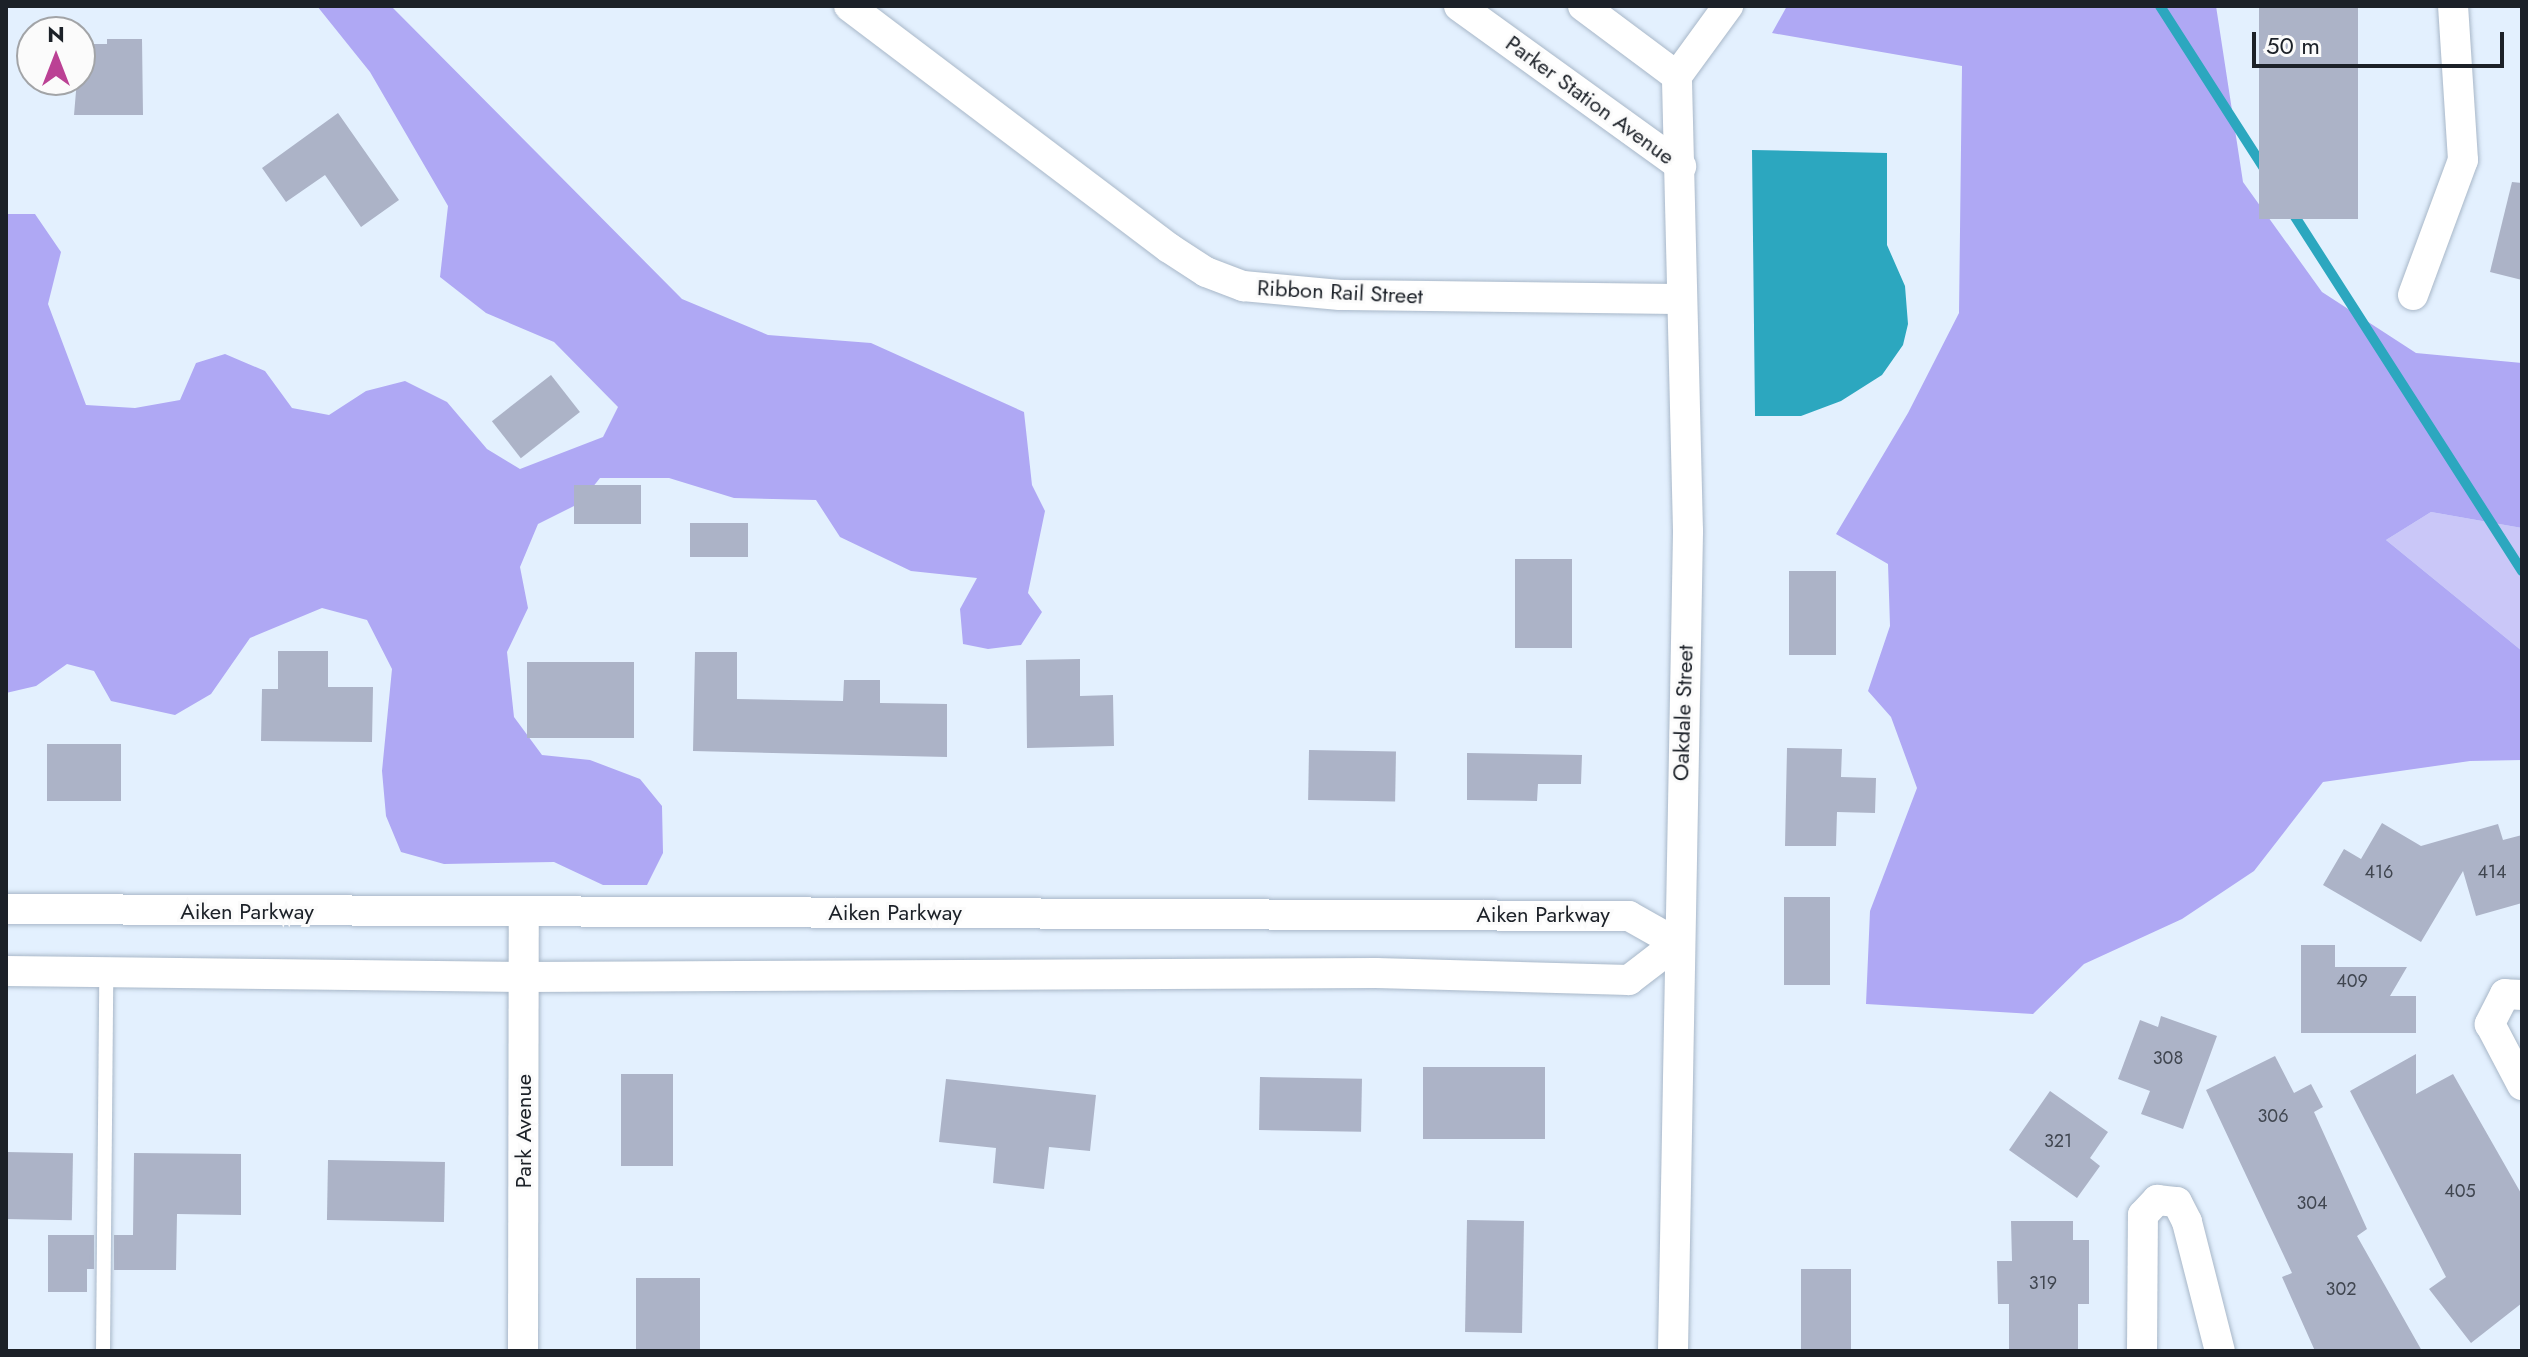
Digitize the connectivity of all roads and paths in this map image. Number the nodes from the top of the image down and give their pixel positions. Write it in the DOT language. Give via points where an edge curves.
graph roads {
  1 [pos="849,6"];
  2 [pos="1459,6"];
  3 [pos="1583,6"];
  4 [pos="1728,6"];
  5 [pos="2453,6"];
  6 [pos="1677,76"];
  7 [pos="1681,166"];
  8 [pos="2413,295"];
  9 [pos="1682,299"];
  10 [pos="6,909"];
  11 [pos="524,912"];
  12 [pos="1677,943"];
  13 [pos="6,971"];
  14 [pos="106,973"];
  15 [pos="524,977"];
  16 [pos="2522,995"];
  17 [pos="2522,1085"];
  18 [pos="103,1351"];
  19 [pos="523,1351"];
  20 [pos="1673,1351"];
  21 [pos="2142,1351"];
  22 [pos="2220,1351"];
  1 -- 9 [label="street, Ribbon Rail Street" via="1169,248 1206,272 1243,286 1340,295"];
  2 -- 7 [label="street, Parker Station Avenue"];
  3 -- 6 [label="street"];
  4 -- 6 [label="street"];
  5 -- 8 [label="street" via="2463,160"];
  6 -- 7 [label="street, Oakdale Street"];
  7 -- 9 [label="street, Oakdale Street"];
  9 -- 12 [label="street, Oakdale Street" via="1688,531"];
  10 -- 11 [label="street, Aiken Parkway"];
  11 -- 12 [label="street, Aiken Parkway" via="1629,916"];
  11 -- 15 [label="street, Park Avenue"];
  12 -- 15 [label="street" via="1629,980 1376,973"];
  12 -- 20 [label="street, Oakdale Street"];
  13 -- 14 [label="street"];
  14 -- 15 [label="street"];
  14 -- 18 [label="lane"];
  15 -- 19 [label="street, Park Avenue"];
  16 -- 17 [label="street" via="2505,994 2490,1024"];
  21 -- 22 [label="street" via="2143,1215 2157,1200 2177,1202 2187,1222"];
}
